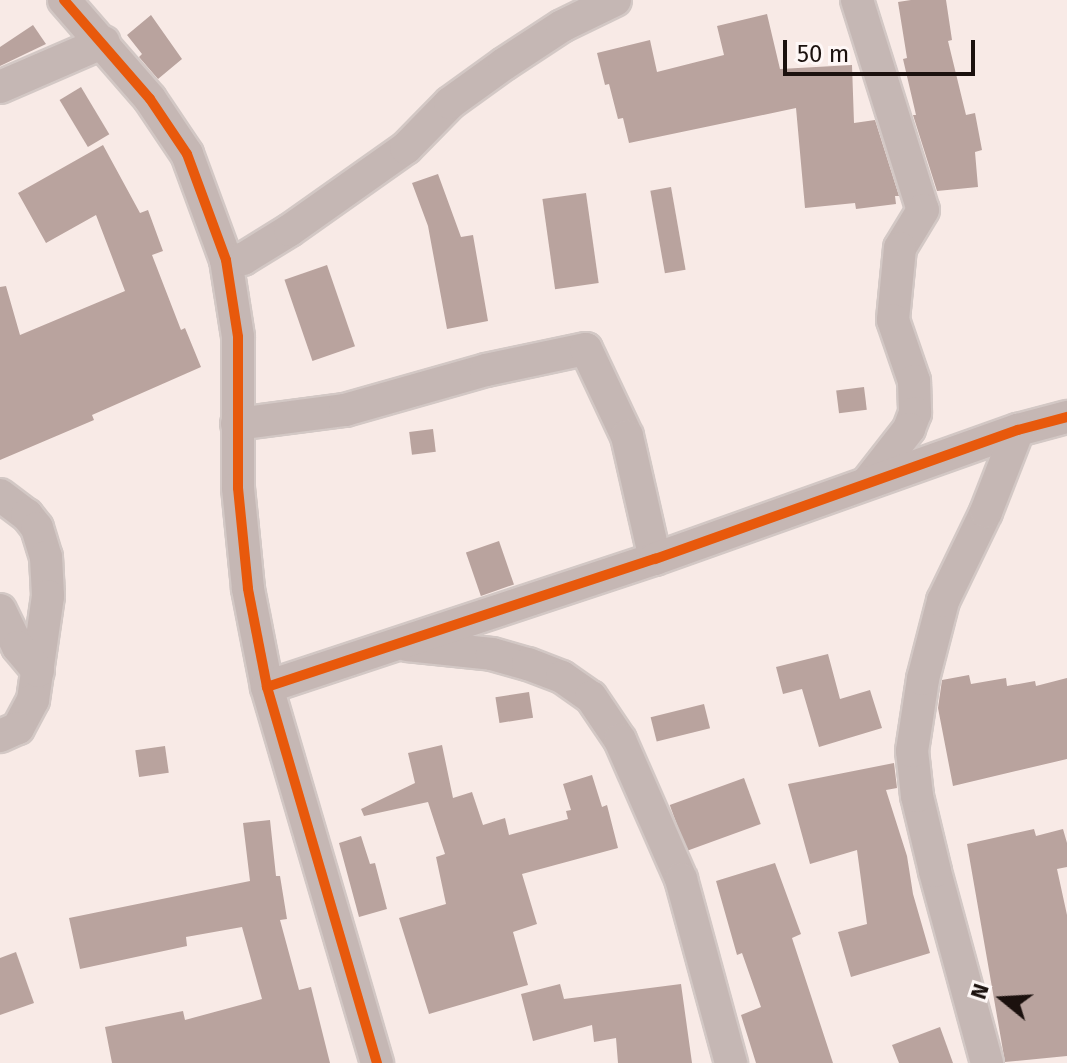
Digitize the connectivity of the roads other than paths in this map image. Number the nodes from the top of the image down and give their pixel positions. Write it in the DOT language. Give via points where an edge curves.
graph roads {
  1 [pos="64,0"];
  2 [pos="615,0"];
  3 [pos="857,0"];
  4 [pos="558,13"];
  5 [pos="104,42"];
  6 [pos="0,87"];
  7 [pos="226,260"];
  8 [pos="1067,417"];
  9 [pos="237,424"];
  10 [pos="1018,430"];
  11 [pos="867,483"];
  12 [pos="0,495"];
  13 [pos="655,559"];
  14 [pos="0,610"];
  15 [pos="395,644"];
  16 [pos="38,671"];
  17 [pos="267,687"];
  18 [pos="0,736"];
  19 [pos="377,1063"];
  20 [pos="731,1063"];
  21 [pos="987,1063"];
  1 -- 5 [label="street"];
  2 -- 4 [label="street"];
  3 -- 11 [label="street" via="923,210 900,248 893,320 914,381 915,413 909,429"];
  4 -- 7 [label="street" via="450,103 406,148 290,230 243,259"];
  5 -- 6 [label="street"];
  5 -- 7 [label="street" via="187,154"];
  7 -- 9 [label="street" via="238,337"];
  8 -- 10 [label="street"];
  9 -- 13 [label="street" via="345,410 486,370 586,349 627,436"];
  9 -- 17 [label="street" via="248,589"];
  10 -- 11 [label="street"];
  10 -- 21 [label="street" via="943,601 912,751 935,871"];
  11 -- 13 [label="street"];
  12 -- 16 [label="street" via="37,528 46,557 48,596"];
  13 -- 15 [label="street"];
  14 -- 16 [label="street" via="18,647"];
  15 -- 17 [label="street"];
  15 -- 20 [label="street" via="504,657 562,677 591,697 620,740 681,879"];
  16 -- 18 [label="street" via="26,715 18,728"];
  17 -- 19 [label="street"];
}
